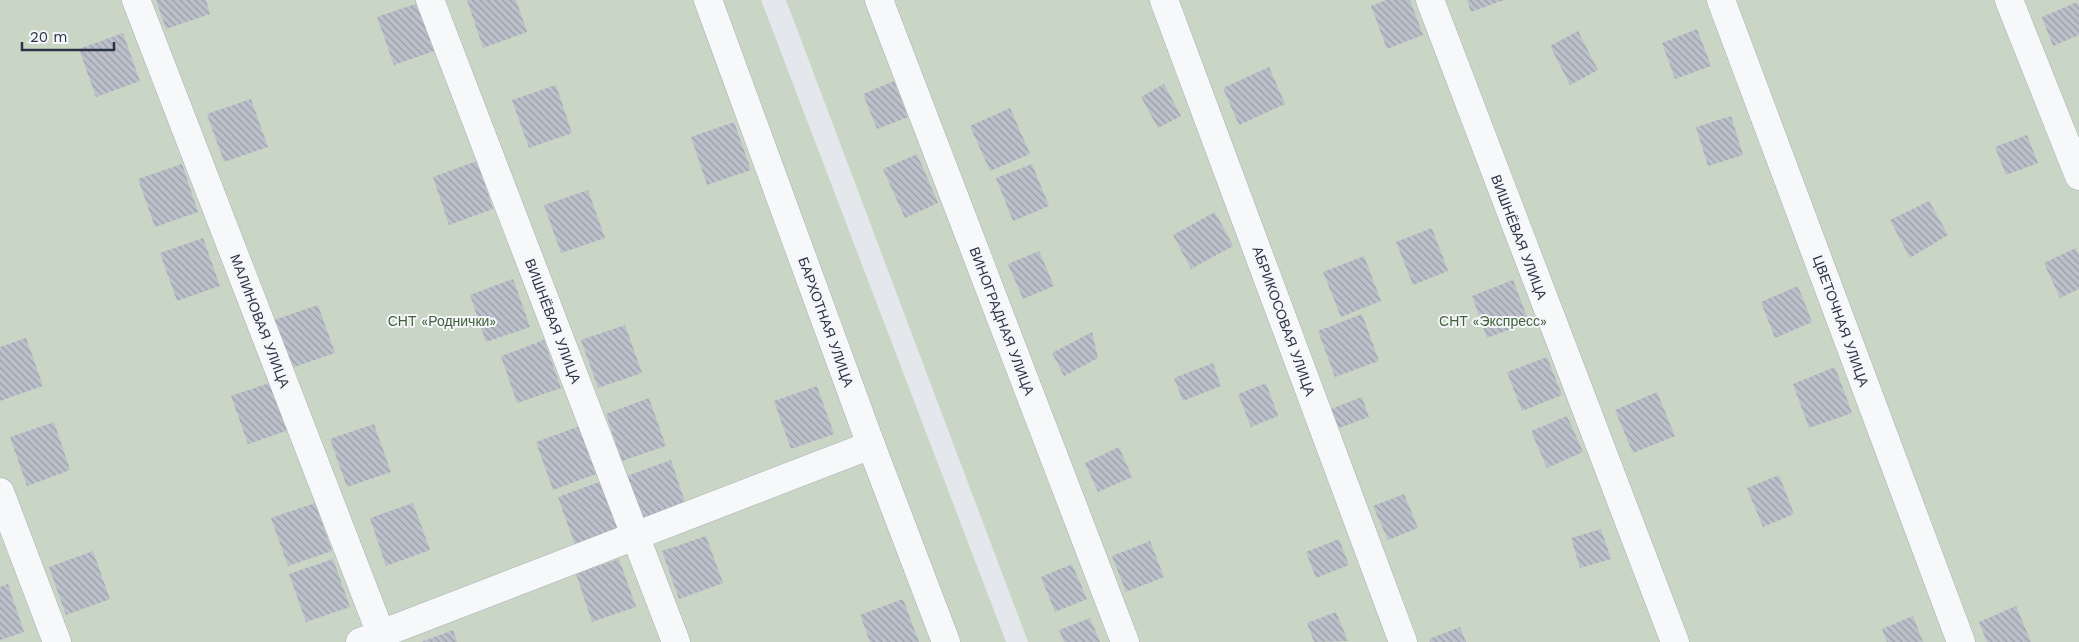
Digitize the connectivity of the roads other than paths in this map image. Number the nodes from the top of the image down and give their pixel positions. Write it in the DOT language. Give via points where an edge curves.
graph roads {
  1 [pos="136,0"];
  2 [pos="430,0"];
  3 [pos="708,0"];
  4 [pos="879,0"];
  5 [pos="1164,0"];
  6 [pos="1430,0"];
  7 [pos="1721,0"];
  8 [pos="2009,0"];
  9 [pos="2079,176"];
  10 [pos="871,445"];
  11 [pos="0,492"];
  12 [pos="634,535"];
  13 [pos="375,639"];
  14 [pos="57,642"];
  15 [pos="676,642"];
  16 [pos="946,642"];
  17 [pos="1126,642"];
  18 [pos="1404,642"];
  19 [pos="1675,642"];
  20 [pos="1961,642"];
  1 -- 13 [label="street, МАЛИНОВАЯ УЛИЦА"];
  2 -- 12 [label="street, ВИШНЁВАЯ УЛИЦА"];
  3 -- 10 [label="street, БАРХОТНАЯ УЛИЦА"];
  4 -- 17 [label="street, ВИНОГРАДНАЯ УЛИЦА"];
  5 -- 18 [label="street, АБРИКОСОВАЯ УЛИЦА"];
  6 -- 19 [label="street, ВИШНЁВАЯ УЛИЦА"];
  7 -- 20 [label="street, ЦВЕТОЧНАЯ УЛИЦА"];
  8 -- 9 [label="street"];
  10 -- 12 [label="street"];
  10 -- 16 [label="street, БАРХОТНАЯ УЛИЦА"];
  11 -- 14 [label="street"];
  12 -- 13 [label="street"];
  12 -- 15 [label="street, ВИШНЁВАЯ УЛИЦА"];
}
